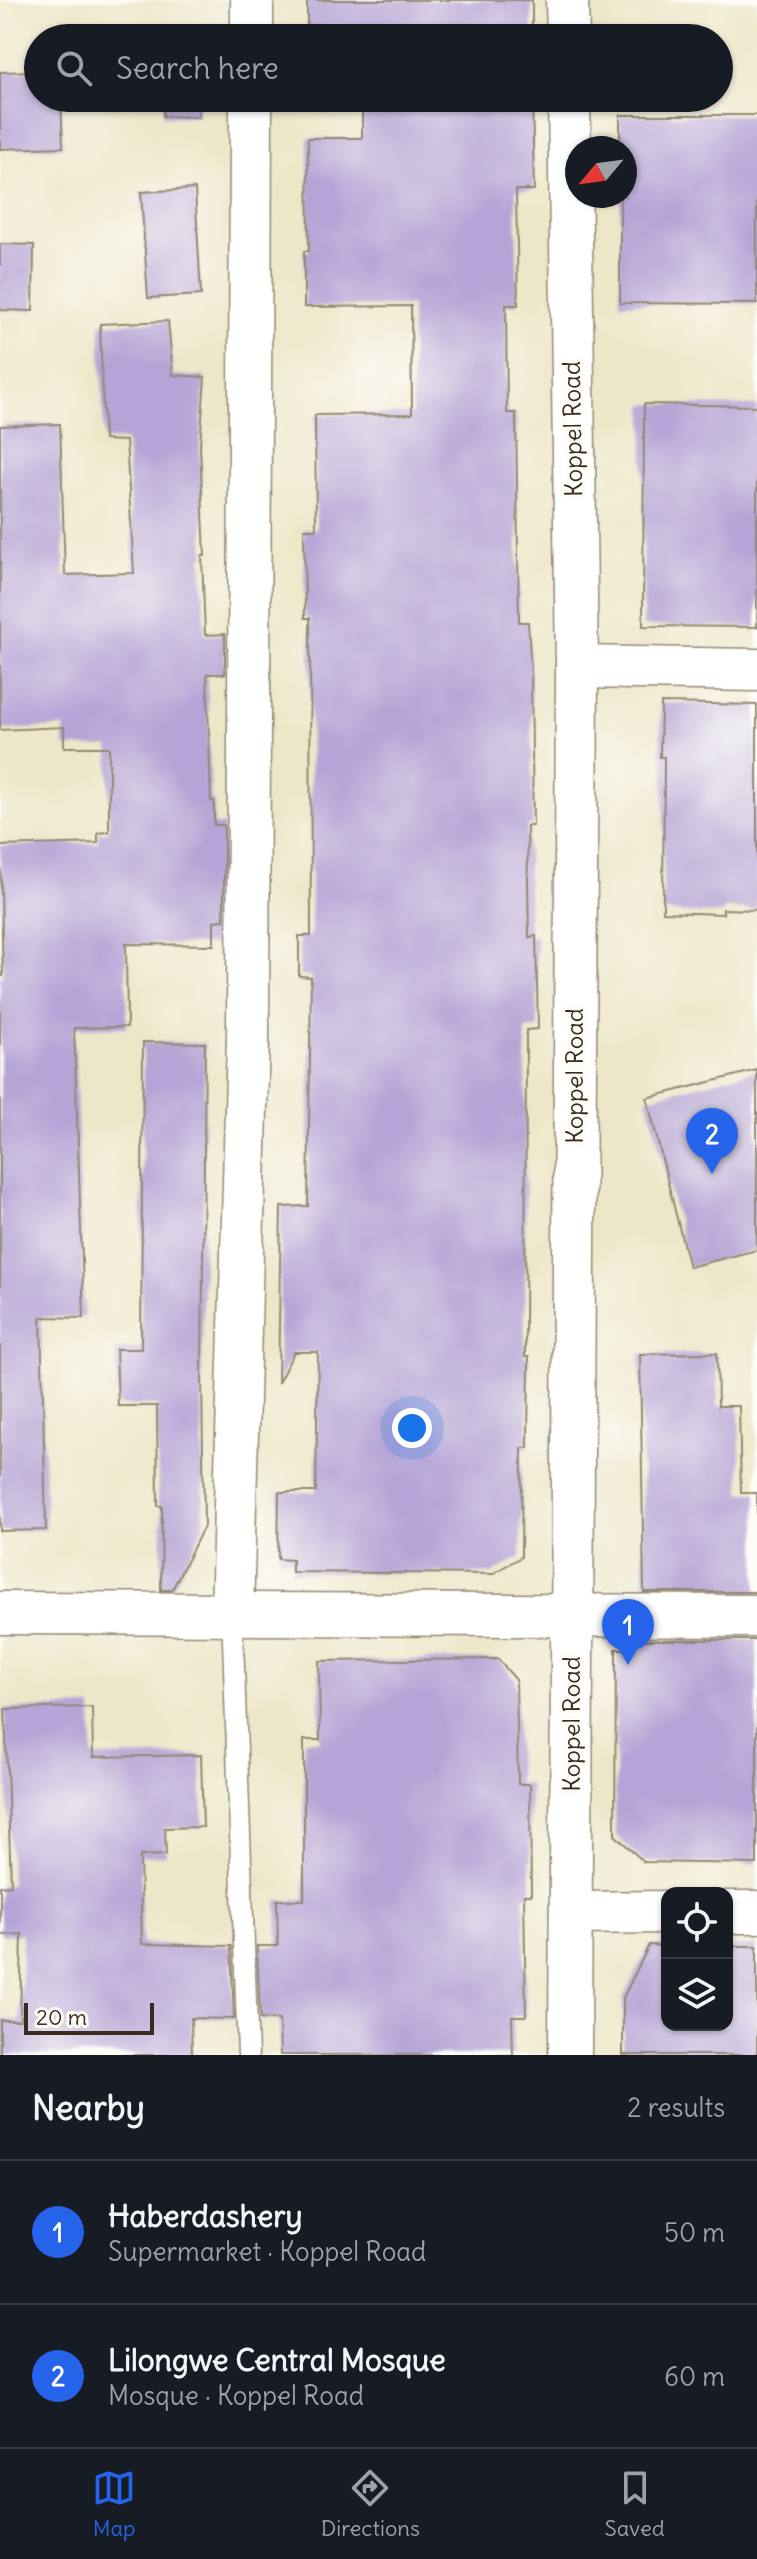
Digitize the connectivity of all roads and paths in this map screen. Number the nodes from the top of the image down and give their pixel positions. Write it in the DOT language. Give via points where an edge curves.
graph roads {
  1 [pos="252,0"];
  2 [pos="567,0"];
  3 [pos="252,24"];
  4 [pos="568,24"];
  5 [pos="251,112"];
  6 [pos="569,112"];
  7 [pos="577,667"];
  8 [pos="757,670"];
  9 [pos="0,1613"];
  10 [pos="232,1613"];
  11 [pos="572,1614"];
  12 [pos="757,1616"];
  13 [pos="661,1912"];
  14 [pos="733,1912"];
  15 [pos="757,1912"];
  16 [pos="571,1913"];
  17 [pos="248,2055"];
  18 [pos="570,2055"];
  1 -- 3 [label="street"];
  2 -- 4 [label="street"];
  5 -- 10 [label="street" via="248,1039"];
  6 -- 7 [label="street, Koppel Road"];
  7 -- 8 [label="street"];
  7 -- 11 [label="street, Koppel Road"];
  9 -- 10 [label="street"];
  10 -- 11 [label="street"];
  10 -- 17 [label="lane"];
  11 -- 12 [label="street"];
  11 -- 16 [label="street, Koppel Road"];
  13 -- 16 [label="street"];
  14 -- 15 [label="street"];
  16 -- 18 [label="street, Koppel Road"];
}
